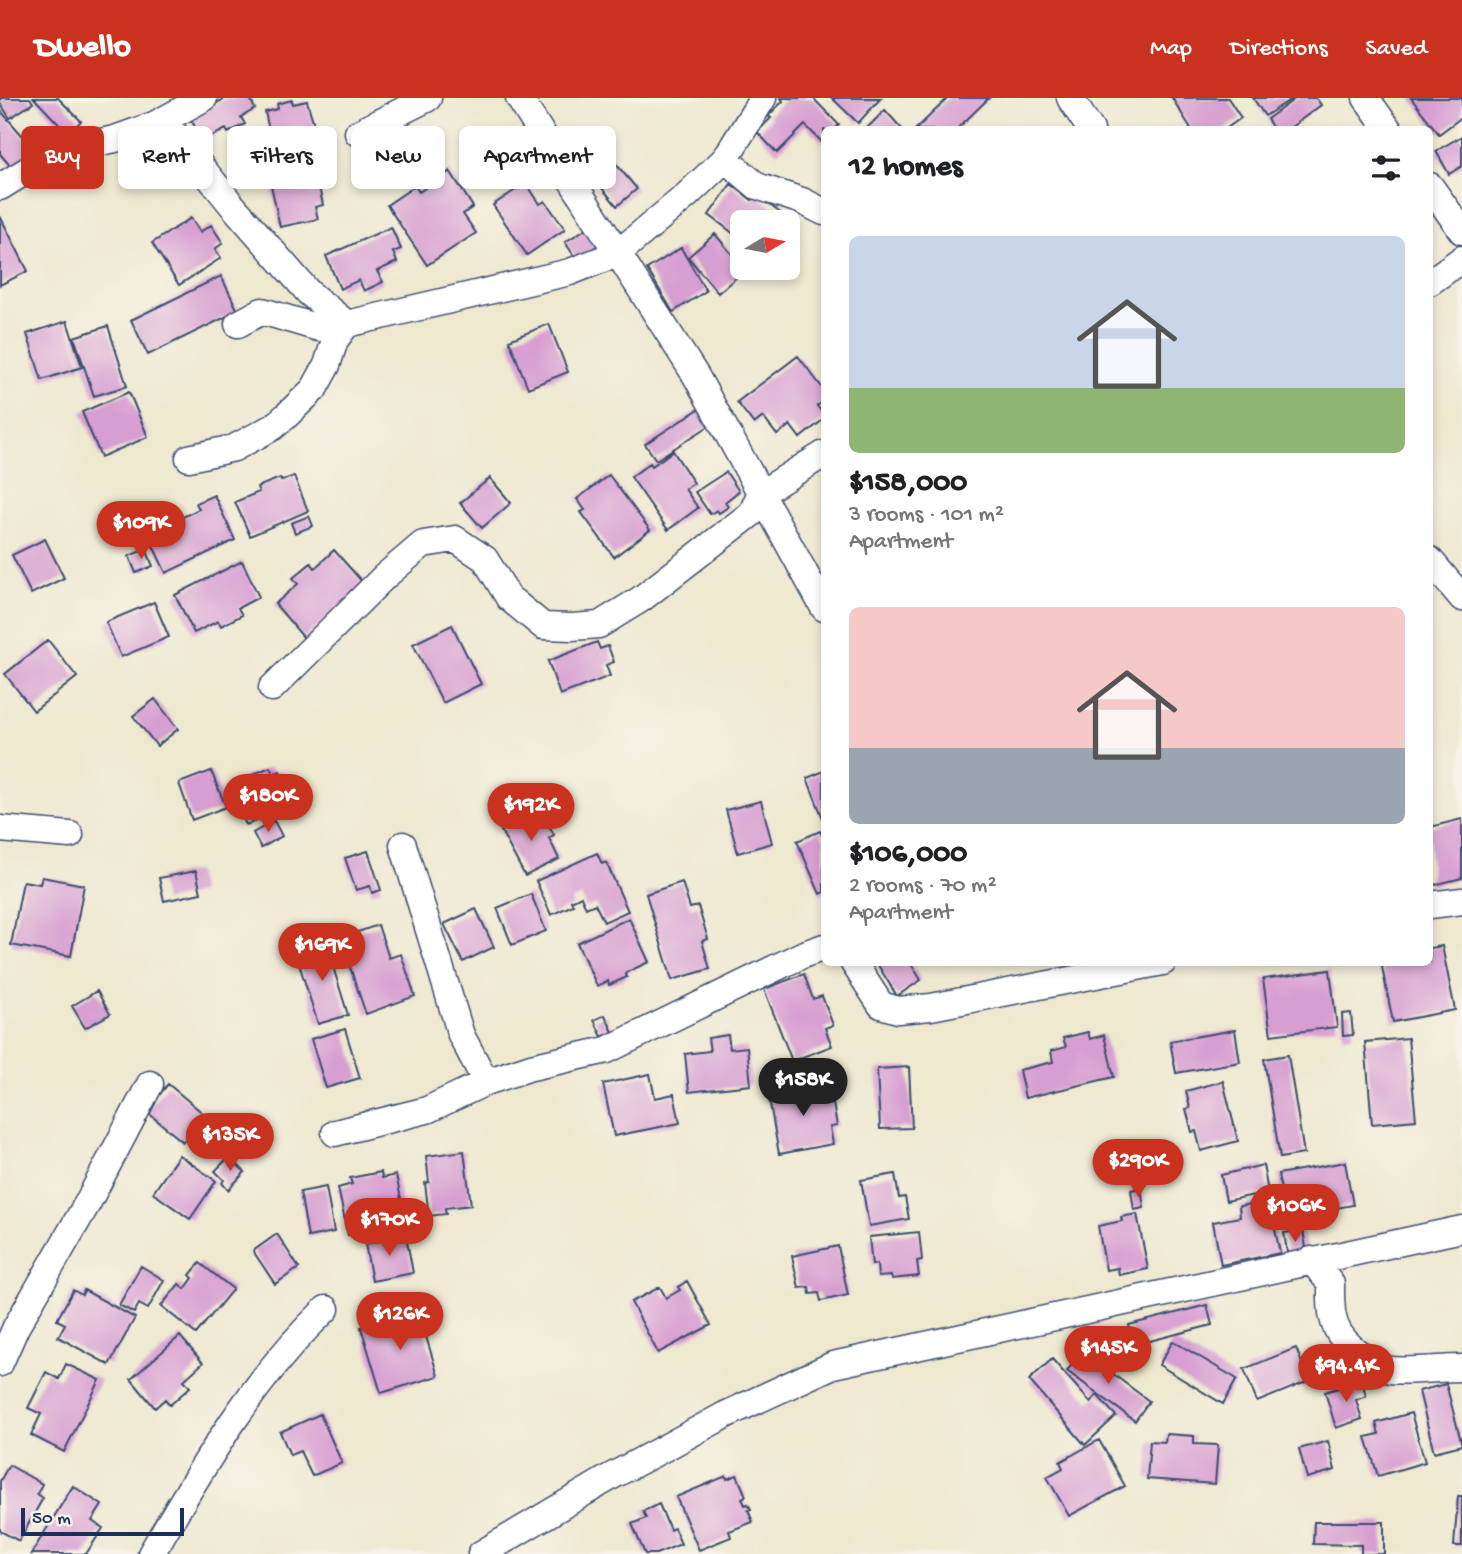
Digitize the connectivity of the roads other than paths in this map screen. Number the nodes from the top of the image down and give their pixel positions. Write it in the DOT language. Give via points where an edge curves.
graph roads {
  1 [pos="204,98"];
  2 [pos="428,98"];
  3 [pos="519,98"];
  4 [pos="763,98"];
  5 [pos="1070,98"];
  6 [pos="1366,98"];
  7 [pos="164,121"];
  8 [pos="374,126"];
  9 [pos="1088,126"];
  10 [pos="1385,126"];
  11 [pos="725,159"];
  12 [pos="0,187"];
  13 [pos="1433,190"];
  14 [pos="821,210"];
  15 [pos="1462,231"];
  16 [pos="618,253"];
  17 [pos="1462,259"];
  18 [pos="1433,280"];
  19 [pos="238,324"];
  20 [pos="347,324"];
  21 [pos="821,455"];
  22 [pos="189,458"];
  23 [pos="760,494"];
  24 [pos="1433,564"];
  25 [pos="1462,598"];
  26 [pos="821,603"];
  27 [pos="272,688"];
  28 [pos="0,829"];
  29 [pos="70,835"];
  30 [pos="403,845"];
  31 [pos="1462,901"];
  32 [pos="1433,905"];
  33 [pos="821,948"];
  34 [pos="856,966"];
  35 [pos="1142,966"];
  36 [pos="486,1082"];
  37 [pos="150,1084"];
  38 [pos="335,1133"];
  39 [pos="1462,1229"];
  40 [pos="1311,1261"];
  41 [pos="326,1309"];
  42 [pos="8,1320"];
  43 [pos="0,1363"];
  44 [pos="1462,1368"];
  45 [pos="152,1554"];
  46 [pos="481,1554"];
  1 -- 7 [label="street"];
  2 -- 8 [label="street"];
  3 -- 16 [label="street"];
  4 -- 11 [label="street"];
  5 -- 9 [label="street"];
  6 -- 10 [label="street"];
  7 -- 12 [label="street" via="73,148"];
  7 -- 20 [label="street" via="309,293"];
  11 -- 14 [label="street" via="757,187"];
  11 -- 16 [label="street"];
  13 -- 15 [label="street"];
  16 -- 20 [label="street" via="570,272"];
  16 -- 23 [label="street" via="696,376"];
  17 -- 18 [label="street"];
  19 -- 20 [label="street" via="262,311 319,328"];
  20 -- 22 [label="street" via="314,389 286,416 234,448"];
  21 -- 23 [label="street"];
  23 -- 26 [label="street"];
  23 -- 27 [label="street" via="752,513 641,599 599,625 543,626 509,598 485,559 455,539 423,544"];
  24 -- 25 [label="street"];
  28 -- 29 [label="street"];
  30 -- 36 [label="street" via="461,1035"];
  31 -- 32 [label="street"];
  33 -- 36 [label="street" via="607,1050"];
  34 -- 35 [label="street" via="880,1005 898,1010"];
  36 -- 38 [label="street" via="427,1110"];
  37 -- 42 [label="street" via="88,1202"];
  39 -- 40 [label="street"];
  40 -- 44 [label="street" via="1331,1284 1336,1328 1370,1362 1389,1370"];
  40 -- 46 [label="street" via="834,1365 725,1415"];
  41 -- 45 [label="street" via="263,1379"];
  42 -- 43 [label="street"];
}
